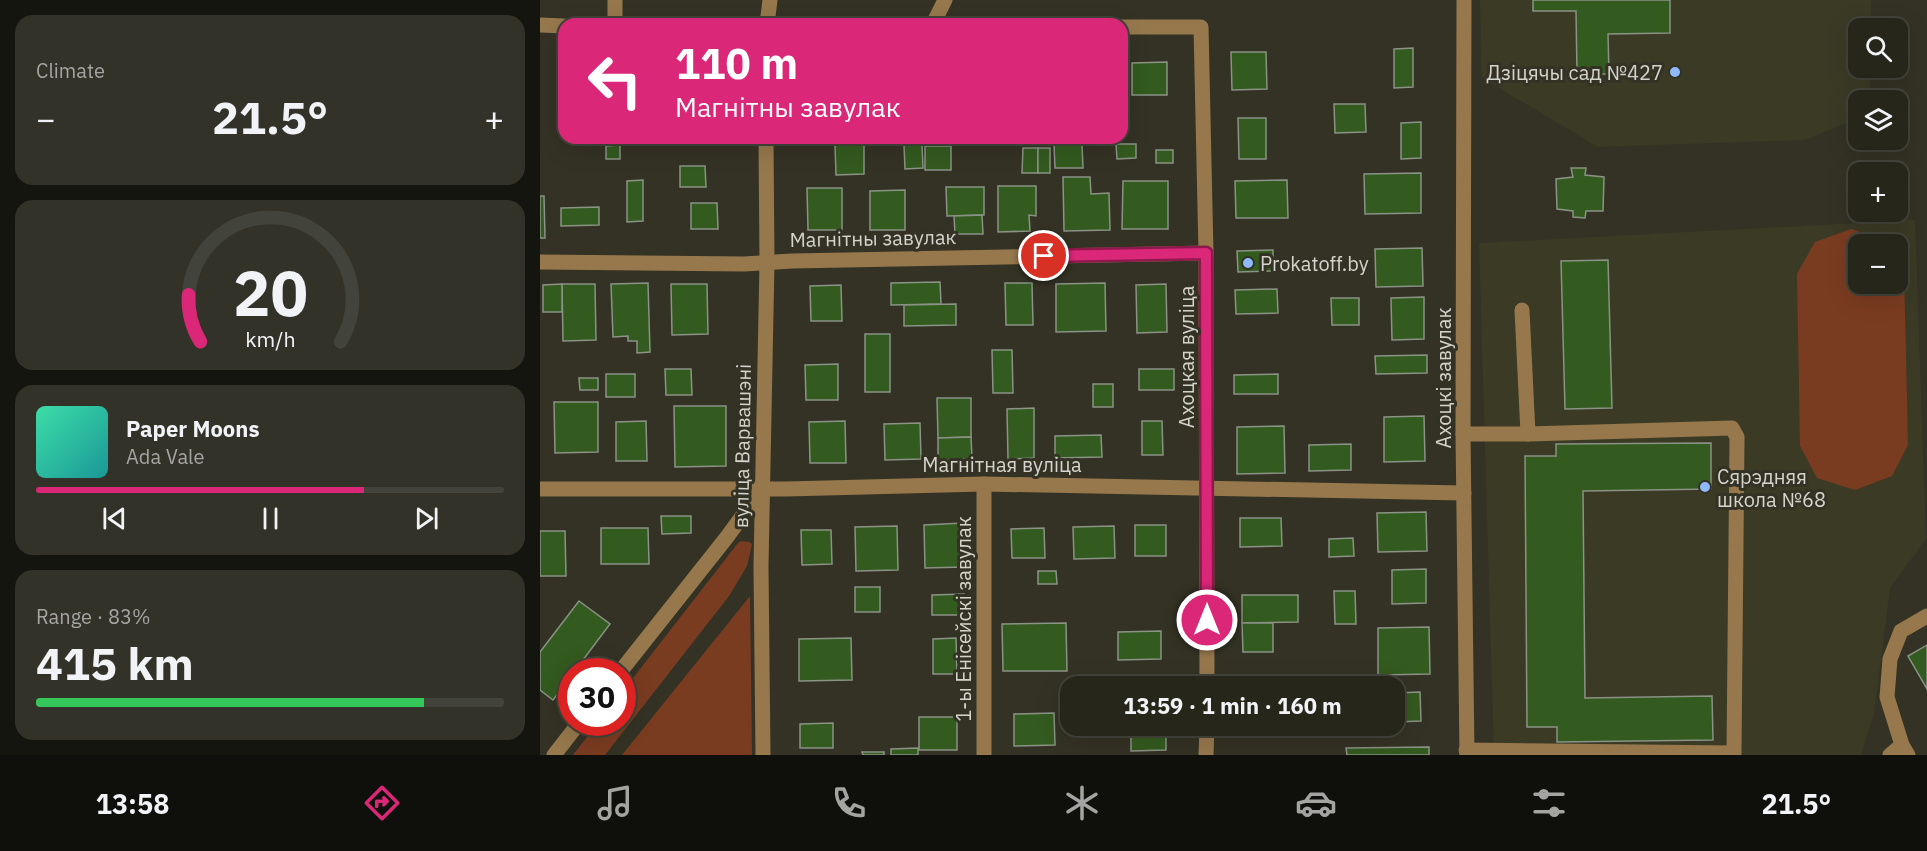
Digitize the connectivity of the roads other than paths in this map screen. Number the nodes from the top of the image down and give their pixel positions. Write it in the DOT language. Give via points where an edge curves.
graph roads {
  1 [pos="615,0"];
  2 [pos="770,0"];
  3 [pos="945,0"];
  4 [pos="1464,0"];
  5 [pos="615,18"];
  6 [pos="768,18"];
  7 [pos="936,18"];
  8 [pos="540,25"];
  9 [pos="558,26"];
  10 [pos="1128,27"];
  11 [pos="766,144"];
  12 [pos="1206,253"];
  13 [pos="540,262"];
  14 [pos="767,262"];
  15 [pos="1522,310"];
  16 [pos="1463,434"];
  17 [pos="1528,434"];
  18 [pos="984,484"];
  19 [pos="1208,486"];
  20 [pos="540,489"];
  21 [pos="762,489"];
  22 [pos="1464,492"];
  23 [pos="1927,616"];
  24 [pos="631,658"];
  25 [pos="1207,676"];
  26 [pos="569,736"];
  27 [pos="1206,736"];
  28 [pos="1467,752"];
  29 [pos="1900,752"];
  30 [pos="554,755"];
  31 [pos="763,755"];
  32 [pos="984,755"];
  33 [pos="1206,755"];
  1 -- 5 [label="street"];
  2 -- 6 [label="street"];
  3 -- 7 [label="street"];
  4 -- 16 [label="street, Ахоцкі завулак"];
  8 -- 9 [label="street"];
  10 -- 12 [label="street, Ахоцкая вуліца" via="1202,27"];
  11 -- 14 [label="street, вуліца Варвашэні"];
  12 -- 14 [label="street, Магнітны завулак"];
  12 -- 19 [label="street, Ахоцкая вуліца"];
  13 -- 14 [label="street, Магнітны завулак"];
  14 -- 21 [label="street, вуліца Варвашэні"];
  15 -- 17 [label="street"];
  16 -- 17 [label="street"];
  16 -- 22 [label="street, Ахоцкі завулак"];
  17 -- 28 [label="street" via="1732,428 1737,436 1734,753"];
  18 -- 19 [label="street, Магнітная вуліца"];
  18 -- 21 [label="street, Магнітная вуліца"];
  18 -- 32 [label="street, 1-ы Енісейскі завулак"];
  19 -- 22 [label="street, Магнітная вуліца"];
  19 -- 25 [label="street, Ахоцкая вуліца"];
  20 -- 21 [label="street, Магнітная вуліца"];
  21 -- 24 [label="street"];
  21 -- 31 [label="street, вуліца Варвашэні"];
  22 -- 28 [label="street, Ахоцкі завулак"];
  23 -- 29 [label="street" via="1901,631 1890,659 1887,698"];
  26 -- 30 [label="street"];
  27 -- 33 [label="street"];
}
